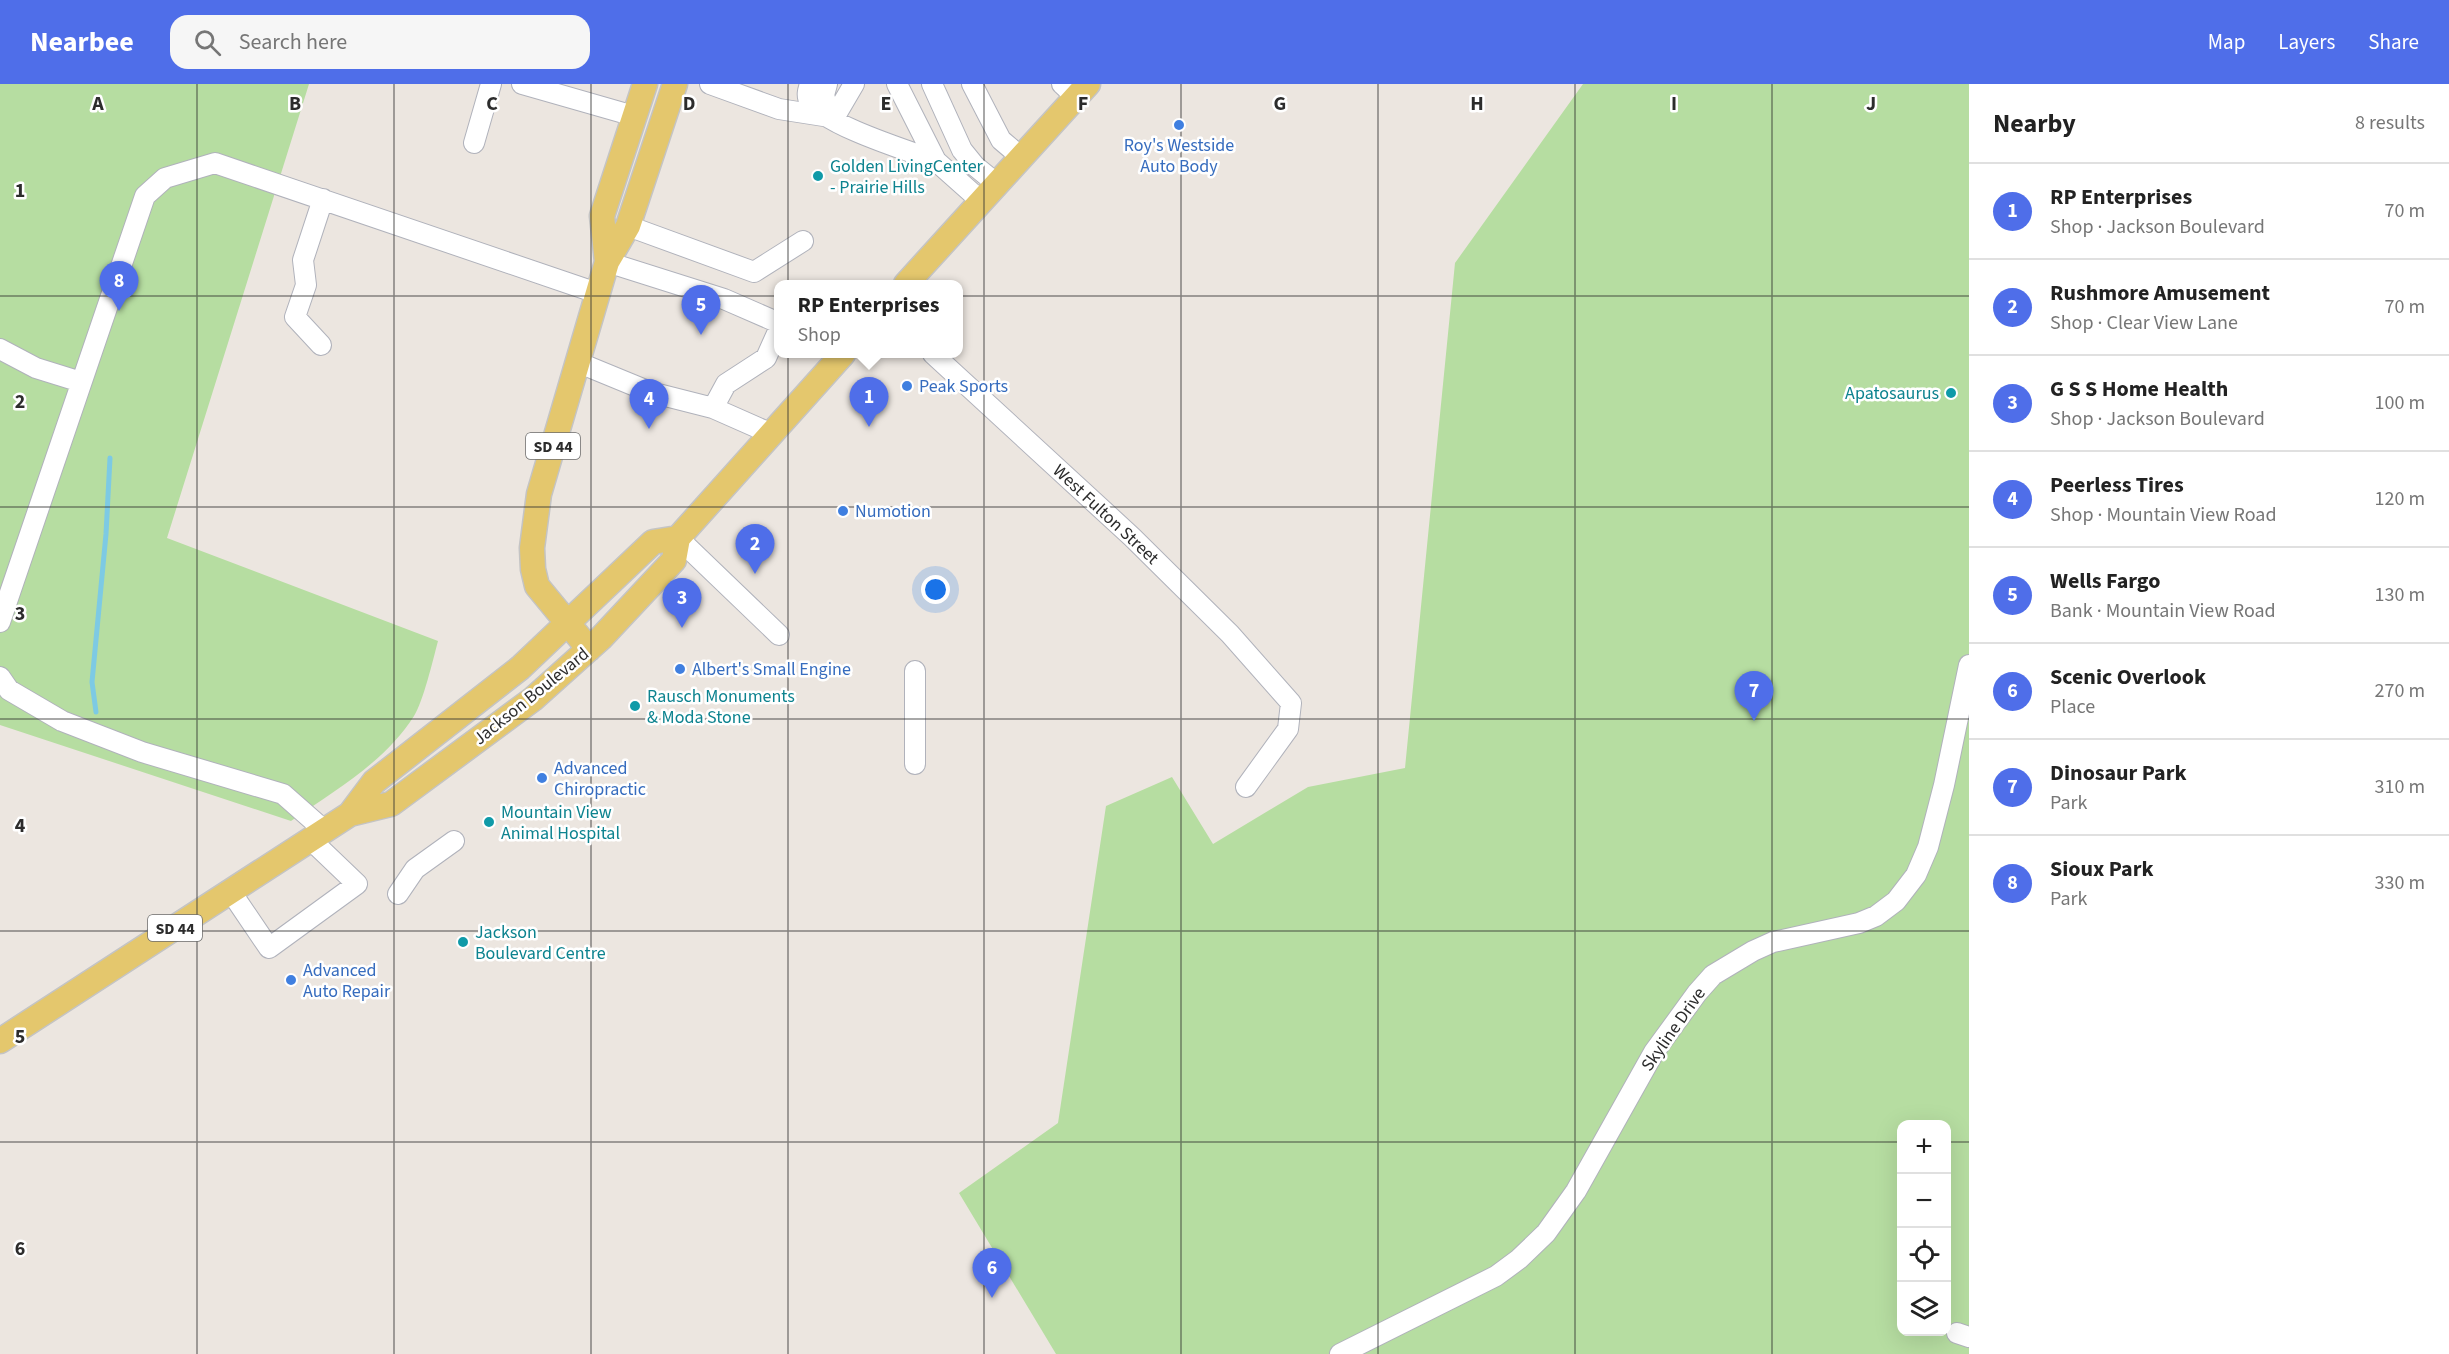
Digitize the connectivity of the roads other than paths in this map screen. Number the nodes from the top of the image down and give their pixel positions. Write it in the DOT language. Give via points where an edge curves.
graph roads {
  1 [pos="491,84"];
  2 [pos="522,84"];
  3 [pos="645,84"];
  4 [pos="675,84"];
  5 [pos="810,84"];
  6 [pos="818,84"];
  7 [pos="827,84"];
  8 [pos="833,84"];
  9 [pos="854,84"];
  10 [pos="897,84"];
  11 [pos="932,84"];
  12 [pos="972,84"];
  13 [pos="720,86"];
  14 [pos="1075,88"];
  15 [pos="634,116"];
  16 [pos="830,117"];
  17 [pos="474,142"];
  18 [pos="1021,157"];
  19 [pos="936,162"];
  20 [pos="989,193"];
  21 [pos="323,199"];
  22 [pos="628,226"];
  23 [pos="803,241"];
  24 [pos="607,262"];
  25 [pos="911,280"];
  26 [pos="597,293"];
  27 [pos="774,321"];
  28 [pos="774,340"];
  29 [pos="321,345"];
  30 [pos="0,349"];
  31 [pos="839,358"];
  32 [pos="937,358"];
  33 [pos="577,362"];
  34 [pos="81,382"];
  35 [pos="713,408"];
  36 [pos="772,434"];
  37 [pos="678,538"];
  38 [pos="0,622"];
  39 [pos="566,624"];
  40 [pos="779,635"];
  41 [pos="589,649"];
  42 [pos="1969,665"];
  43 [pos="915,671"];
  44 [pos="0,677"];
  45 [pos="915,764"];
  46 [pos="1246,787"];
  47 [pos="350,814"];
  48 [pos="318,836"];
  49 [pos="454,841"];
  50 [pos="231,892"];
  51 [pos="398,894"];
  52 [pos="0,1041"];
  53 [pos="1340,1354"];
  1 -- 17 [label="street"];
  2 -- 15 [label="street"];
  3 -- 15 [label="main road, SD 44"];
  4 -- 22 [label="main road, SD 44"];
  5 -- 16 [label="street" via="807,96 811,104"];
  6 -- 16 [label="street" via="816,93"];
  7 -- 16 [label="street" via="824,95"];
  8 -- 16 [label="street"];
  9 -- 16 [label="street" via="837,113"];
  10 -- 19 [label="street"];
  11 -- 20 [label="street" via="962,150"];
  12 -- 18 [label="street" via="1000,140"];
  13 -- 16 [label="street" via="779,109"];
  14 -- 18 [label="main road"];
  15 -- 24 [label="main road, SD 44" via="602,216"];
  16 -- 19 [label="street" via="884,144"];
  18 -- 20 [label="main road"];
  19 -- 20 [label="street"];
  20 -- 25 [label="main road"];
  21 -- 26 [label="street"];
  21 -- 29 [label="street" via="303,260 306,285 296,317"];
  21 -- 34 [label="street" via="214,163 165,178 145,196"];
  22 -- 23 [label="street" via="754,272"];
  22 -- 24 [label="main road, SD 44"];
  24 -- 26 [label="main road, SD 44"];
  24 -- 27 [label="street" via="724,299"];
  26 -- 33 [label="main road, SD 44"];
  28 -- 35 [label="street" via="766,358 726,384"];
  30 -- 34 [label="street" via="36,368"];
  31 -- 36 [label="main road, Jackson Boulevard"];
  32 -- 46 [label="street, West Fulton Street" via="1132,537 1230,634 1291,703 1288,729"];
  33 -- 35 [label="street" via="650,392"];
  33 -- 39 [label="main road, SD 44" via="539,494 532,548 537,586"];
  34 -- 38 [label="street"];
  35 -- 36 [label="street"];
  36 -- 37 [label="main road, Jackson Boulevard"];
  37 -- 39 [label="main road, Jackson Boulevard" via="653,542"];
  37 -- 40 [label="street"];
  37 -- 41 [label="main road, Jackson Boulevard" via="674,560"];
  39 -- 41 [label="main road, SD 44"];
  39 -- 47 [label="main road, Jackson Boulevard / SD 44" via="520,668 374,782"];
  41 -- 47 [label="main road, Jackson Boulevard / SD 44" via="533,699 391,804"];
  42 -- 53 [label="street, Skyline Drive" via="1928,847 1916,875 1896,901 1859,923 1773,942 1713,975 1654,1053 1576,1191 1546,1233 1496,1276"];
  43 -- 45 [label="street"];
  44 -- 48 [label="street" via="9,690 62,721 142,752 283,794"];
  47 -- 48 [label="main road, Jackson Boulevard / SD 44"];
  48 -- 50 [label="main road, Jackson Boulevard / SD 44"];
  48 -- 50 [label="street" via="357,884 269,948"];
  49 -- 51 [label="street" via="415,869"];
  50 -- 52 [label="main road, Jackson Boulevard / SD 44"];
}
